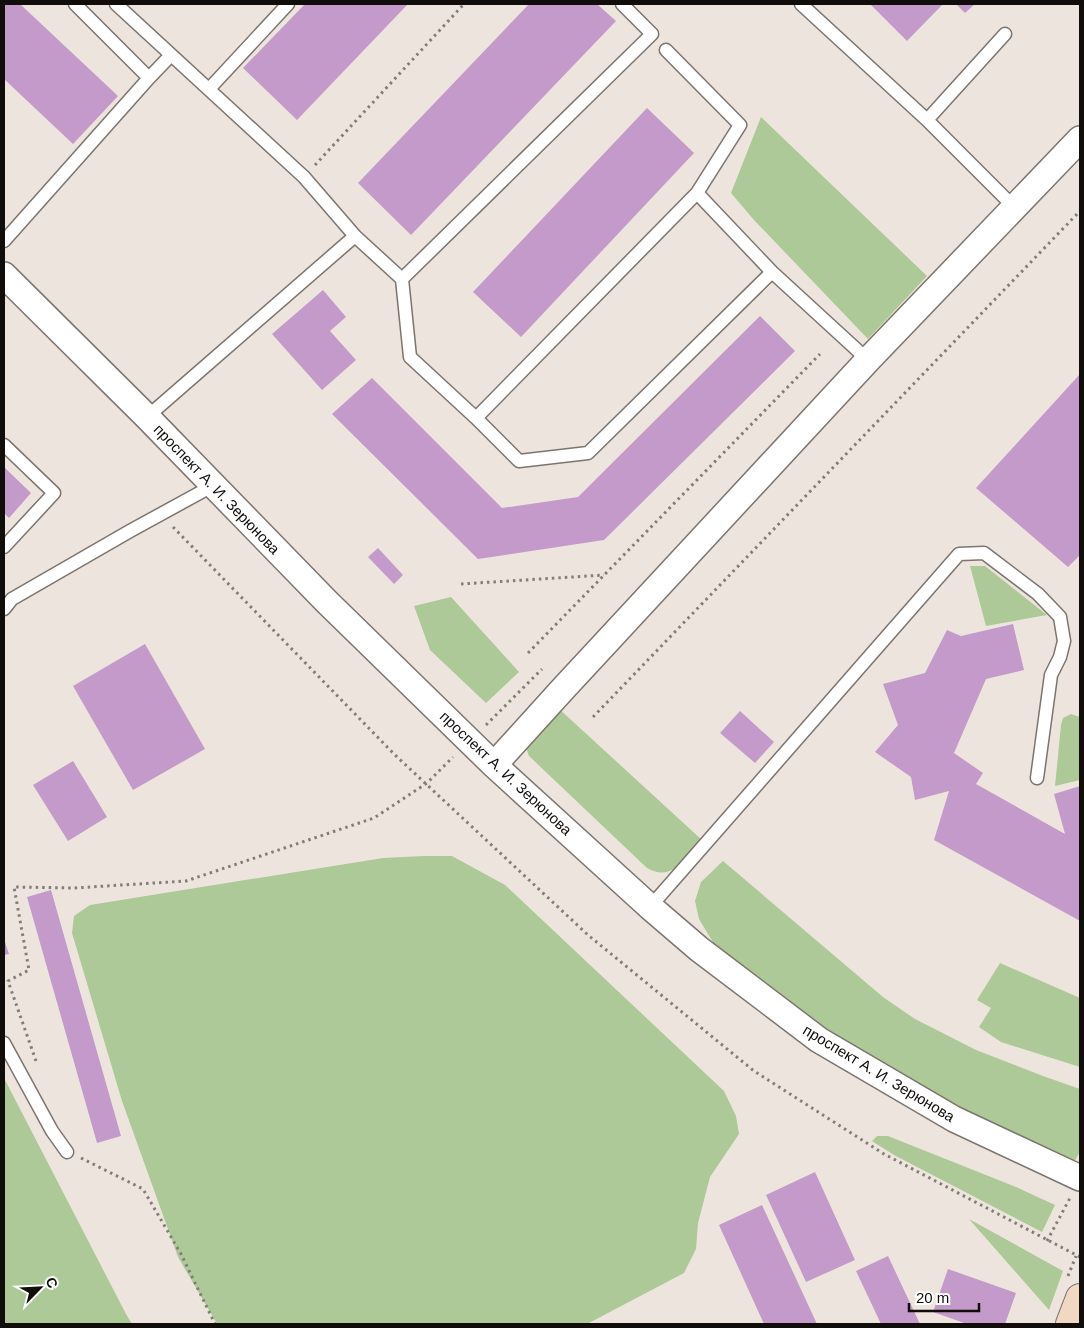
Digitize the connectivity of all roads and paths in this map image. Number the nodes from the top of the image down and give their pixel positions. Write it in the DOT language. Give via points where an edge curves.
graph roads {
  1 [pos="75,4"];
  2 [pos="116,4"];
  3 [pos="288,4"];
  4 [pos="464,4"];
  5 [pos="622,4"];
  6 [pos="801,4"];
  7 [pos="1004,34"];
  8 [pos="666,50"];
  9 [pos="171,54"];
  10 [pos="150,78"];
  11 [pos="209,89"];
  12 [pos="928,120"];
  13 [pos="1080,139"];
  14 [pos="304,177"];
  15 [pos="697,193"];
  16 [pos="1015,208"];
  17 [pos="1080,211"];
  18 [pos="356,236"];
  19 [pos="4,241"];
  20 [pos="772,272"];
  21 [pos="4,275"];
  22 [pos="402,280"];
  23 [pos="820,354"];
  24 [pos="868,360"];
  25 [pos="147,417"];
  26 [pos="476,418"];
  27 [pos="4,445"];
  28 [pos="214,485"];
  29 [pos="160,514"];
  30 [pos="4,547"];
  31 [pos="604,575"];
  32 [pos="461,584"];
  33 [pos="4,609"];
  34 [pos="528,653"];
  35 [pos="542,669"];
  36 [pos="593,717"];
  37 [pos="470,741"];
  38 [pos="494,765"];
  39 [pos="1036,778"];
  40 [pos="427,783"];
  41 [pos="650,906"];
  42 [pos="4,1043"];
  43 [pos="36,1062"];
  44 [pos="67,1152"];
  45 [pos="1080,1178"];
  46 [pos="1048,1241"];
  47 [pos="1080,1257"];
  48 [pos="1080,1298"];
  49 [pos="215,1324"];
  50 [pos="1070,1324"];
  1 -- 10 [label="lane"];
  2 -- 9 [label="lane"];
  3 -- 11 [label="lane"];
  4 -- 14 [label="path"];
  5 -- 22 [label="lane" via="652,34"];
  6 -- 12 [label="lane"];
  7 -- 12 [label="lane"];
  8 -- 15 [label="lane" via="740,125"];
  9 -- 10 [label="lane"];
  9 -- 11 [label="lane"];
  10 -- 19 [label="lane"];
  11 -- 14 [label="lane"];
  12 -- 16 [label="lane"];
  13 -- 16 [label="street"];
  14 -- 18 [label="lane"];
  15 -- 20 [label="lane"];
  15 -- 26 [label="lane"];
  16 -- 24 [label="street"];
  17 -- 36 [label="path"];
  18 -- 22 [label="lane"];
  18 -- 25 [label="lane"];
  20 -- 24 [label="lane"];
  20 -- 26 [label="lane" via="588,453 519,461"];
  21 -- 25 [label="street, проспект А. И. Зерюнова"];
  22 -- 26 [label="lane" via="410,357"];
  23 -- 31 [label="path"];
  24 -- 38 [label="street"];
  25 -- 28 [label="street, проспект А. И. Зерюнова"];
  27 -- 30 [label="lane" via="54,493"];
  28 -- 29 [label="lane"];
  28 -- 37 [label="street, проспект А. И. Зерюнова"];
  29 -- 33 [label="lane" via="12,599"];
  29 -- 40 [label="path" via="388,748"];
  31 -- 32 [label="path"];
  31 -- 34 [label="path"];
  35 -- 37 [label="path"];
  37 -- 38 [label="street, проспект А. И. Зерюнова"];
  37 -- 40 [label="path"];
  38 -- 41 [label="street, проспект А. И. Зерюнова"];
  39 -- 41 [label="lane" via="1051,675 1064,641 1060,617 1038,594 984,552 959,554"];
  40 -- 43 [label="path" via="374,818 186,881 74,888 14,887 29,970 8,981"];
  40 -- 46 [label="path" via="588,935 754,1071 884,1154"];
  41 -- 45 [label="street, проспект А. И. Зерюнова" via="699,949 819,1040 954,1119"];
  42 -- 44 [label="lane"];
  44 -- 49 [label="path" via="143,1188 181,1254"];
  45 -- 46 [label="path"];
  46 -- 47 [label="path"];
  48 -- 50 [label="main road"];
}
